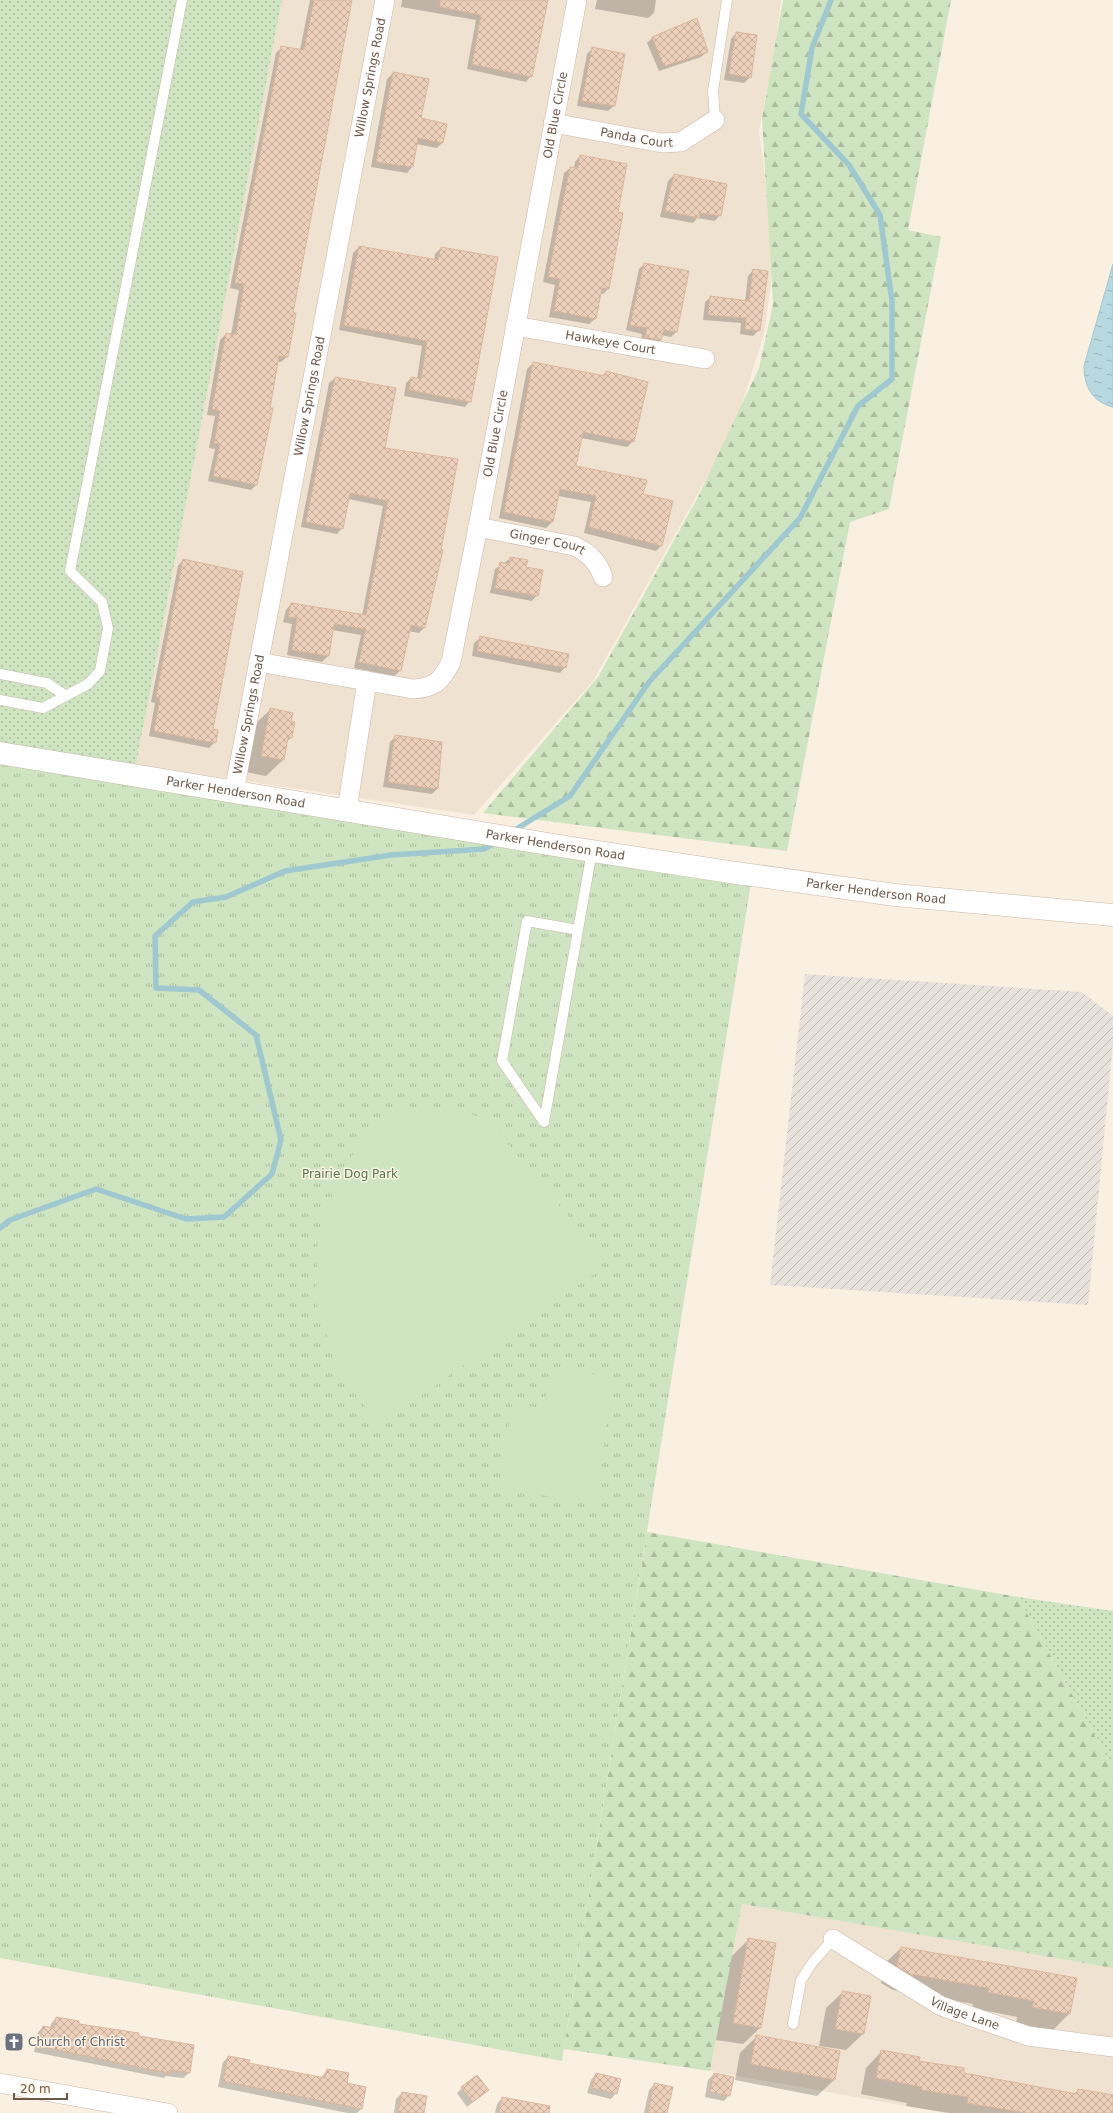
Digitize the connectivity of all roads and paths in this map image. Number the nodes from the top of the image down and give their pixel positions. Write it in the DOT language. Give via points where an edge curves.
graph roads {
  1 [pos="182,0"];
  2 [pos="384,0"];
  3 [pos="577,0"];
  4 [pos="727,0"];
  5 [pos="715,120"];
  6 [pos="553,123"];
  7 [pos="516,326"];
  8 [pos="705,359"];
  9 [pos="478,527"];
  10 [pos="603,577"];
  11 [pos="258,662"];
  12 [pos="0,674"];
  13 [pos="367,681"];
  14 [pos="66,696"];
  15 [pos="0,700"];
  16 [pos="0,753"];
  17 [pos="234,792"];
  18 [pos="347,810"];
  19 [pos="592,851"];
  20 [pos="1113,915"];
  21 [pos="578,930"];
  22 [pos="833,1939"];
  23 [pos="793,2024"];
  24 [pos="1113,2047"];
  25 [pos="0,2084"];
  26 [pos="168,2113"];
  1 -- 14 [label="lane" via="70,571 102,602 108,628 100,671 88,684"];
  2 -- 11 [label="street, Willow Springs Road"];
  3 -- 6 [label="street, Old Blue Circle"];
  4 -- 5 [label="lane" via="713,91"];
  5 -- 6 [label="street, Panda Court" via="681,142 662,143"];
  6 -- 7 [label="street, Old Blue Circle"];
  7 -- 8 [label="street, Hawkeye Court"];
  7 -- 9 [label="street, Old Blue Circle"];
  9 -- 10 [label="street, Ginger Court" via="574,546 586,551 600,568"];
  9 -- 13 [label="street, Old Blue Circle" via="450,662 442,678 427,689"];
  11 -- 13 [label="street, Old Blue Circle"];
  11 -- 17 [label="street, Willow Springs Road"];
  12 -- 14 [label="lane" via="47,683"];
  13 -- 18 [label="street"];
  14 -- 15 [label="lane" via="43,708"];
  16 -- 17 [label="street, Parker Henderson Road"];
  17 -- 18 [label="street, Parker Henderson Road"];
  18 -- 19 [label="street, Parker Henderson Road"];
  19 -- 20 [label="street, Parker Henderson Road" via="895,895"];
  19 -- 21 [label="lane"];
  21 -- 21 [label="lane" via="558,1047 544,1122 502,1061 527,921"];
  22 -- 23 [label="lane" via="800,1980"];
  22 -- 24 [label="street, Village Lane" via="941,2006 1028,2036"];
  25 -- 26 [label="street"];
}
